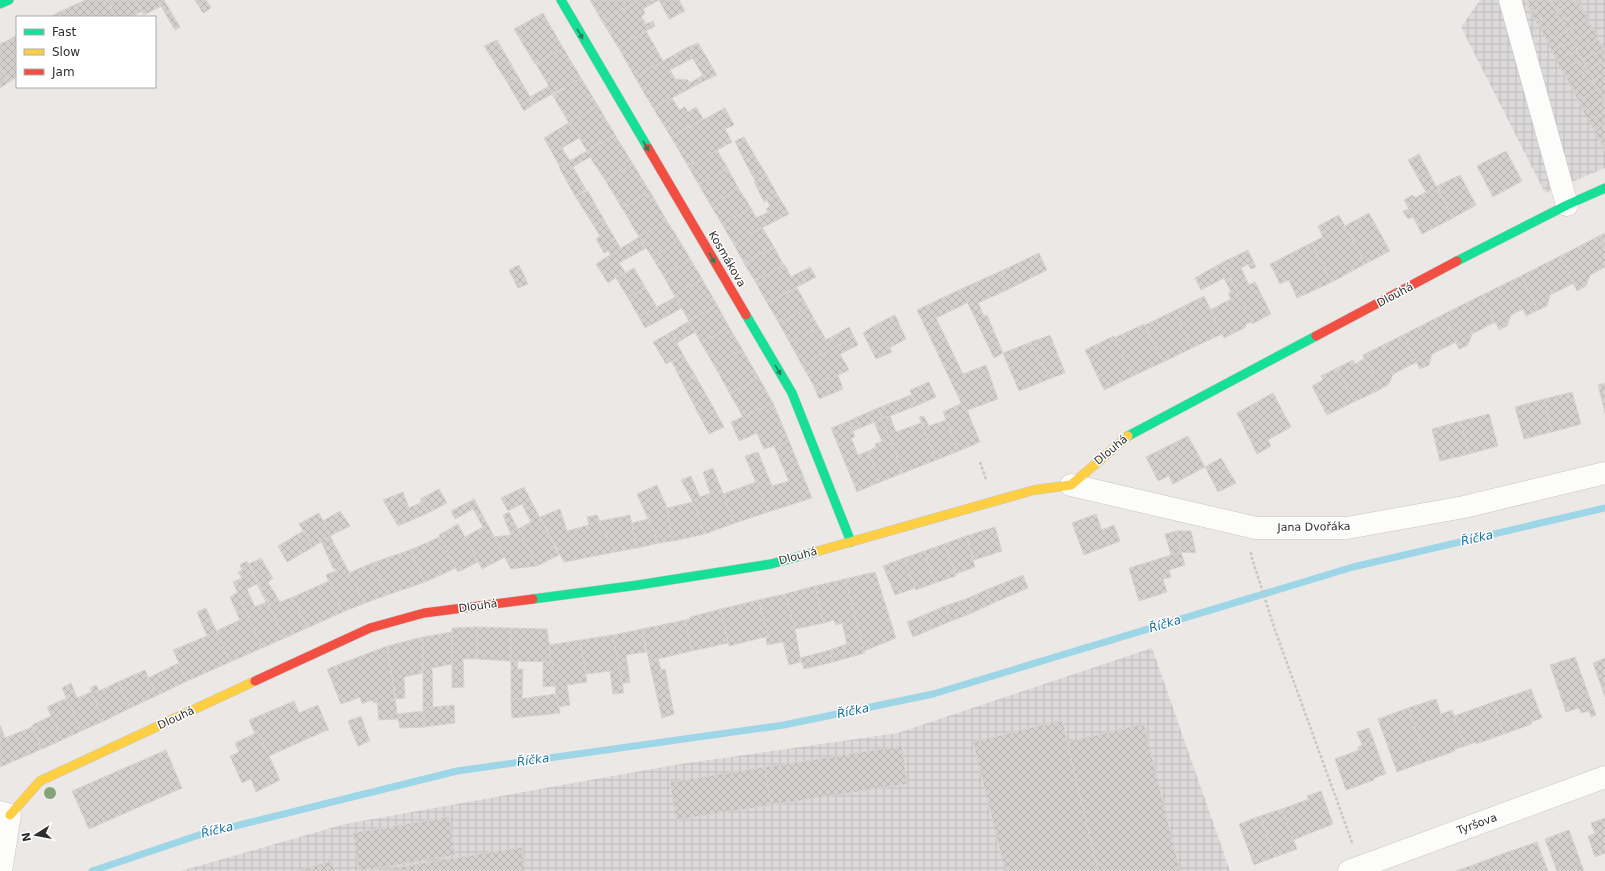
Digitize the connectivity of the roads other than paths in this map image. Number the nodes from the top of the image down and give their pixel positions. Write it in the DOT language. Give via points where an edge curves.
graph roads {
  1 [pos="9,0"];
  2 [pos="561,0"];
  3 [pos="1510,0"];
  4 [pos="0,4"];
  5 [pos="1605,188"];
  6 [pos="1567,205"];
  7 [pos="1605,473"];
  8 [pos="1071,485"];
  9 [pos="851,542"];
  10 [pos="1605,777"];
  11 [pos="5,814"];
  12 [pos="1355,869"];
  13 [pos="1,871"];
  1 -- 4 [label="street"];
  2 -- 9 [label="street, Kosmákova, one-way" via="792,393"];
  3 -- 6 [label="street"];
  5 -- 6 [label="street, Dlouhá"];
  6 -- 8 [label="street, Dlouhá" via="1125,437"];
  7 -- 8 [label="street, Jana Dvořáka" via="1464,507 1347,528 1256,528"];
  8 -- 9 [label="street, Dlouhá" via="1034,490"];
  9 -- 11 [label="street, Dlouhá" via="771,564 638,585 424,613 370,628 40,781"];
  10 -- 12 [label="street, Tyršova"];
  11 -- 13 [label="street"];
}
